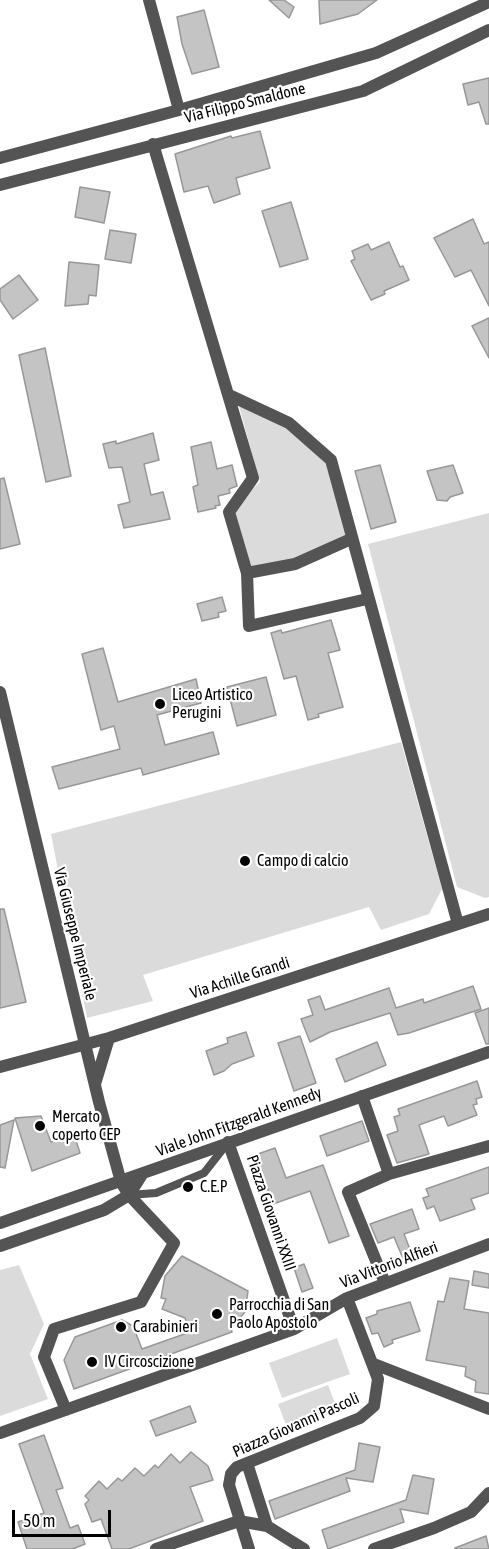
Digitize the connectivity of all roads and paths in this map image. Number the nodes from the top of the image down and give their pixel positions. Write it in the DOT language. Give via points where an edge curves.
graph roads {
  1 [pos="149,0"];
  2 [pos="489,2"];
  3 [pos="489,30"];
  4 [pos="179,110"];
  5 [pos="153,144"];
  6 [pos="0,158"];
  7 [pos="0,185"];
  8 [pos="229,394"];
  9 [pos="351,539"];
  10 [pos="247,573"];
  11 [pos="367,599"];
  12 [pos="0,692"];
  13 [pos="489,914"];
  14 [pos="458,924"];
  15 [pos="109,1038"];
  16 [pos="84,1043"];
  17 [pos="489,1052"];
  18 [pos="0,1067"];
  19 [pos="95,1085"];
  20 [pos="362,1096"];
  21 [pos="228,1142"];
  22 [pos="489,1146"];
  23 [pos="143,1173"];
  24 [pos="389,1174"];
  25 [pos="121,1182"];
  26 [pos="129,1195"];
  27 [pos="0,1223"];
  28 [pos="489,1244"];
  29 [pos="0,1246"];
  30 [pos="386,1283"];
  31 [pos="347,1298"];
  32 [pos="294,1329"];
  33 [pos="374,1364"];
  34 [pos="489,1409"];
  35 [pos="66,1410"];
  36 [pos="0,1433"];
  37 [pos="247,1463"];
  38 [pos="489,1492"];
  39 [pos="239,1521"];
  40 [pos="267,1526"];
  41 [pos="156,1549"];
  42 [pos="249,1549"];
  43 [pos="304,1549"];
  44 [pos="374,1549"];
  1 -- 4 [label="street"];
  2 -- 4 [label="street, Via Filippo Smaldone" via="376,53"];
  3 -- 5 [label="street, Via Filippo Smaldone" via="363,91"];
  4 -- 6 [label="street, Via Filippo Smaldone"];
  5 -- 7 [label="street, Via Filippo Smaldone"];
  5 -- 8 [label="street"];
  8 -- 9 [label="street" via="289,423 331,460"];
  8 -- 10 [label="street" via="253,478 229,512"];
  9 -- 10 [label="street" via="295,564"];
  9 -- 11 [label="street"];
  10 -- 11 [label="street" via="249,626"];
  11 -- 14 [label="street"];
  12 -- 16 [label="street, Via Giuseppe Imperiale"];
  13 -- 14 [label="street, Via Achille Grandi"];
  14 -- 15 [label="street, Via Achille Grandi"];
  15 -- 16 [label="street, Via Achille Grandi"];
  15 -- 19 [label="street"];
  16 -- 18 [label="street, Via Achille Grandi"];
  16 -- 19 [label="street, Via Giuseppe Imperiale"];
  17 -- 20 [label="street, Viale John Fitzgerald Kennedy"];
  19 -- 25 [label="street, Via Giuseppe Imperiale"];
  20 -- 21 [label="street, Viale John Fitzgerald Kennedy"];
  20 -- 24 [label="street"];
  21 -- 23 [label="street, Viale John Fitzgerald Kennedy"];
  21 -- 26 [label="lane" via="204,1173 156,1193"];
  21 -- 32 [label="street, Piazza Giovanni XXIII"];
  22 -- 24 [label="street"];
  23 -- 25 [label="street, Viale John Fitzgerald Kennedy"];
  23 -- 26 [label="street"];
  24 -- 30 [label="street" via="348,1192"];
  25 -- 26 [label="street"];
  25 -- 27 [label="street, Viale John Fitzgerald Kennedy"];
  26 -- 29 [label="street" via="104,1210"];
  26 -- 35 [label="street" via="174,1243 141,1302 54,1329 44,1357"];
  28 -- 30 [label="street, Via Vittorio Alfieri"];
  30 -- 31 [label="street, Via Vittorio Alfieri"];
  31 -- 32 [label="street, Via Vittorio Alfieri"];
  31 -- 33 [label="street, Piazza Giovanni Pascoli"];
  32 -- 35 [label="street, Via Vittorio Alfieri"];
  33 -- 34 [label="street"];
  33 -- 37 [label="street, Piazza Giovanni Pascoli" via="378,1392 367,1413"];
  35 -- 36 [label="street, Via Vittorio Alfieri"];
  37 -- 39 [label="street, Piazza Giovanni Pascoli" via="231,1474"];
  37 -- 40 [label="street"];
  38 -- 44 [label="street" via="471,1512"];
  39 -- 40 [label="street"];
  39 -- 41 [label="street"];
  39 -- 42 [label="street, Piazza Giovanni Pascoli"];
  40 -- 43 [label="street"];
}
